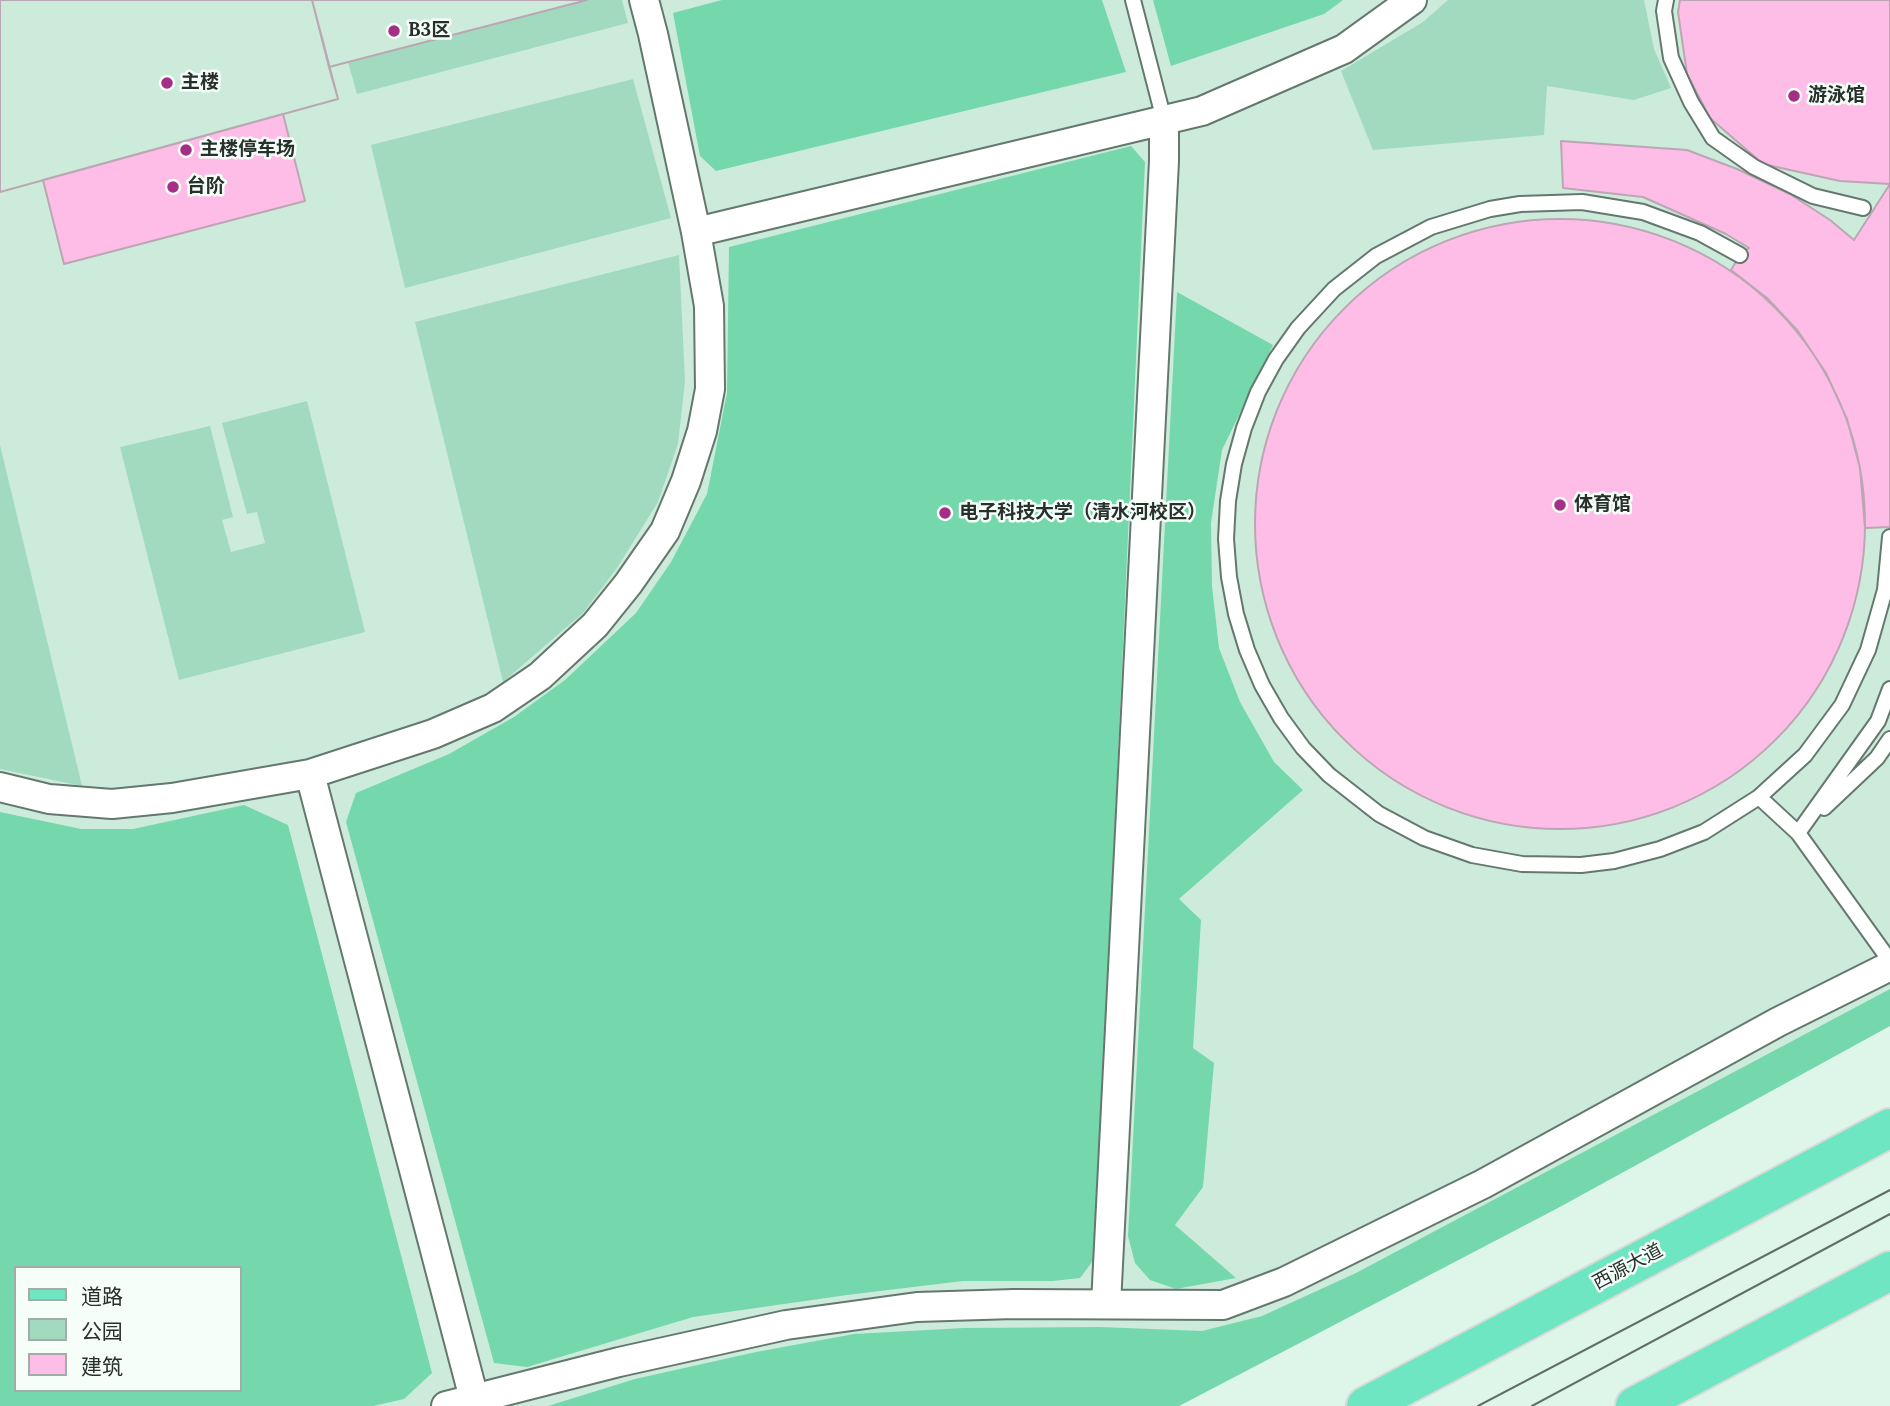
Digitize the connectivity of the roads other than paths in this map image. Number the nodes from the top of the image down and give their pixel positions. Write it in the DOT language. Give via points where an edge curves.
graph roads {
  1 [pos="644,0"];
  2 [pos="1133,0"];
  3 [pos="1412,0"];
  4 [pos="1666,0"];
  5 [pos="1164,120"];
  6 [pos="1863,208"];
  7 [pos="696,232"];
  8 [pos="1740,255"];
  9 [pos="1890,537"];
  10 [pos="1890,689"];
  11 [pos="1890,738"];
  12 [pos="310,774"];
  13 [pos="0,787"];
  14 [pos="1759,797"];
  15 [pos="1798,833"];
  16 [pos="1890,964"];
  17 [pos="1890,1128"];
  18 [pos="1890,1271"];
  19 [pos="1106,1304"];
  20 [pos="475,1402"];
  21 [pos="446,1406"];
  22 [pos="1366,1406"];
  23 [pos="1635,1406"];
  1 -- 7 [label="street"];
  2 -- 5 [label="lane"];
  3 -- 5 [label="street" via="1344,49 1202,111"];
  4 -- 6 [label="lane" via="1671,58 1713,138 1763,177"];
  5 -- 7 [label="street"];
  5 -- 19 [label="street"];
  7 -- 12 [label="street" via="709,306 710,389 702,431 665,531 628,584 595,625 549,667 493,708 432,734"];
  8 -- 14 [label="lane" via="1723,239 1643,212 1551,201 1460,217 1376,256 1334,289 1298,328 1258,392 1234,464 1226,539 1229,577 1247,650 1288,728 1329,775 1358,799 1424,838 1472,855 1522,864 1581,865 1660,849 1704,832"];
  9 -- 14 [label="lane" via="1885,590 1856,678 1805,755"];
  10 -- 15 [label="lane" via="1878,721"];
  11 -- 15 [label="lane" via="1877,758"];
  12 -- 13 [label="street" via="112,804 50,799"];
  12 -- 20 [label="street"];
  14 -- 15 [label="lane"];
  15 -- 16 [label="lane"];
  16 -- 19 [label="street" via="1483,1184 1284,1282 1223,1305"];
  17 -- 22 [label="main road, 西源大道"];
  18 -- 23 [label="main road"];
  19 -- 20 [label="street" via="917,1307 786,1325 618,1362"];
  20 -- 21 [label="street"];
}
